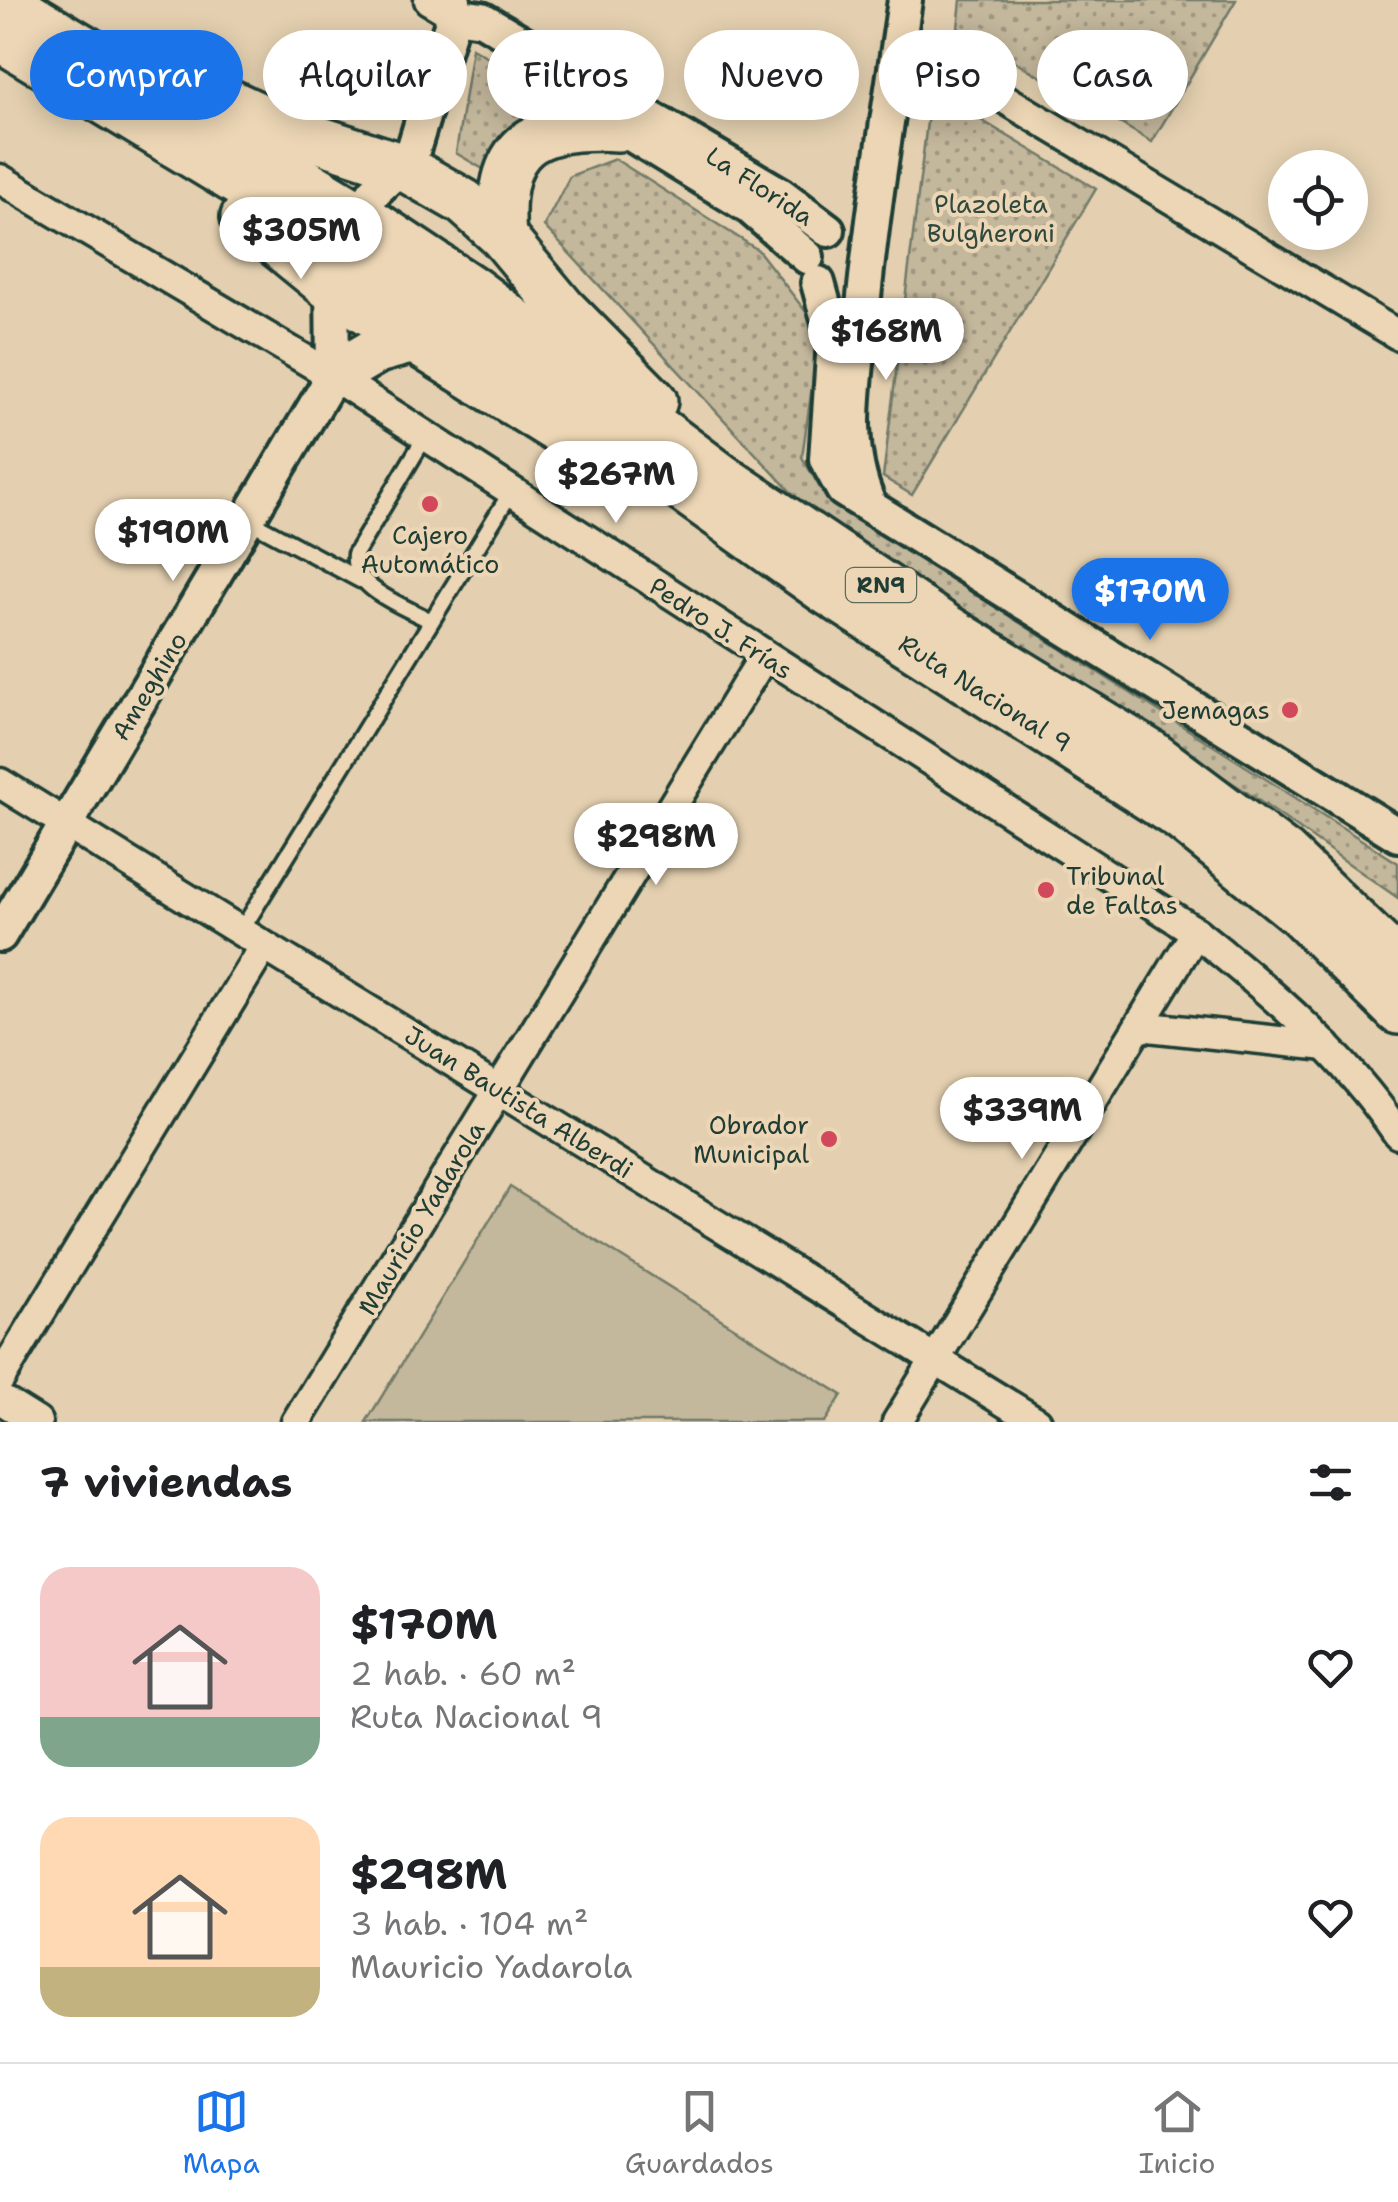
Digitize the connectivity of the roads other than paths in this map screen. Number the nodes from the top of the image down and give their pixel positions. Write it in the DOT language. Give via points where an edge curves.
graph roads {
  1 [pos="4,0"];
  2 [pos="905,0"];
  3 [pos="447,5"];
  4 [pos="54,30"];
  5 [pos="901,30"];
  6 [pos="0,38"];
  7 [pos="30,57"];
  8 [pos="1017,106"];
  9 [pos="243,109"];
  10 [pos="128,120"];
  11 [pos="132,120"];
  12 [pos="189,120"];
  13 [pos="888,120"];
  14 [pos="618,128"];
  15 [pos="403,167"];
  16 [pos="880,176"];
  17 [pos="0,179"];
  18 [pos="350,229"];
  19 [pos="832,230"];
  20 [pos="504,237"];
  21 [pos="865,262"];
  22 [pos="812,270"];
  23 [pos="332,288"];
  24 [pos="1398,335"];
  25 [pos="413,340"];
  26 [pos="333,376"];
  27 [pos="425,436"];
  28 [pos="712,491"];
  29 [pos="511,492"];
  30 [pos="869,504"];
  31 [pos="248,520"];
  32 [pos="360,580"];
  33 [pos="431,621"];
  34 [pos="764,656"];
  35 [pos="0,783"];
  36 [pos="67,824"];
  37 [pos="1398,834"];
  38 [pos="1285,854"];
  39 [pos="1398,930"];
  40 [pos="1196,932"];
  41 [pos="0,934"];
  42 [pos="253,938"];
  43 [pos="1398,962"];
  44 [pos="1398,1011"];
  45 [pos="1139,1026"];
  46 [pos="1326,1046"];
  47 [pos="499,1090"];
  48 [pos="1398,1134"];
  49 [pos="935,1359"];
  50 [pos="0,1378"];
  51 [pos="0,1399"];
  52 [pos="37,1422"];
  53 [pos="296,1422"];
  54 [pos="897,1422"];
  55 [pos="1038,1422"];
  1 -- 4 [label="highway, Ruta Nacional 9 / RN9"];
  2 -- 5 [label="street"];
  3 -- 14 [label="street" via="472,36"];
  3 -- 15 [label="street" via="418,140"];
  3 -- 19 [label="street, La Florida" via="482,19"];
  6 -- 7 [label="highway, Ruta Nacional 9 / RN9"];
  8 -- 24 [label="street"];
  9 -- 15 [label="highway, RN9"];
  10 -- 23 [label="highway, RN9"];
  11 -- 18 [label="highway, Ruta Nacional 9 / RN9"];
  12 -- 18 [label="highway, Ruta Nacional 9 / RN9"];
  13 -- 16 [label="street"];
  14 -- 20 [label="highway" via="576,126 534,138 507,172"];
  14 -- 22 [label="street" via="748,206"];
  15 -- 18 [label="street" via="374,192"];
  15 -- 20 [label="highway, RN9" via="464,202"];
  16 -- 19 [label="street"];
  16 -- 21 [label="street"];
  17 -- 26 [label="street, Pedro J. Frías"];
  18 -- 23 [label="street, Ameghino"];
  18 -- 28 [label="highway, Ruta Nacional 9 / RN9" via="472,289"];
  19 -- 21 [label="street" via="855,236"];
  19 -- 22 [label="street" via="811,244"];
  20 -- 28 [label="highway, RN9" via="627,372"];
  21 -- 22 [label="street" via="844,288"];
  21 -- 30 [label="street" via="850,424"];
  22 -- 30 [label="street" via="834,341 826,458 835,482"];
  23 -- 25 [label="highway, RN9"];
  23 -- 26 [label="street, Ameghino"];
  25 -- 26 [label="highway" via="377,350"];
  25 -- 28 [label="highway, RN9" via="624,472"];
  26 -- 27 [label="street, Pedro J. Frías"];
  26 -- 31 [label="street, Ameghino"];
  27 -- 29 [label="street, Pedro J. Frías"];
  27 -- 32 [label="lane" via="354,554"];
  28 -- 38 [label="highway, Ruta Nacional 9 / RN9" via="1152,754"];
  28 -- 44 [label="highway, Ruta Nacional 9 / RN9" via="822,589 1124,779 1233,856"];
  29 -- 33 [label="lane"];
  29 -- 34 [label="street, Pedro J. Frías"];
  30 -- 37 [label="street"];
  31 -- 32 [label="lane"];
  31 -- 36 [label="street, Ameghino"];
  32 -- 33 [label="lane"];
  33 -- 42 [label="lane"];
  34 -- 40 [label="street, Pedro J. Frías"];
  34 -- 47 [label="street, Mauricio Yadarola"];
  35 -- 36 [label="street, Juan Bautista Alberdi"];
  36 -- 41 [label="street, Ameghino"];
  36 -- 42 [label="street, Juan Bautista Alberdi"];
  38 -- 39 [label="highway" via="1370,905"];
  38 -- 43 [label="highway, Ruta Nacional 9 / RN9"];
  40 -- 45 [label="street"];
  40 -- 46 [label="street, Pedro J. Frías"];
  42 -- 47 [label="street, Juan Bautista Alberdi"];
  42 -- 50 [label="street"];
  45 -- 46 [label="street"];
  45 -- 49 [label="street"];
  46 -- 48 [label="street, Pedro J. Frías"];
  47 -- 49 [label="street, Juan Bautista Alberdi"];
  47 -- 53 [label="street, Mauricio Yadarola"];
  49 -- 54 [label="street"];
  49 -- 55 [label="street, Juan Bautista Alberdi"];
  51 -- 52 [label="street"];
}
